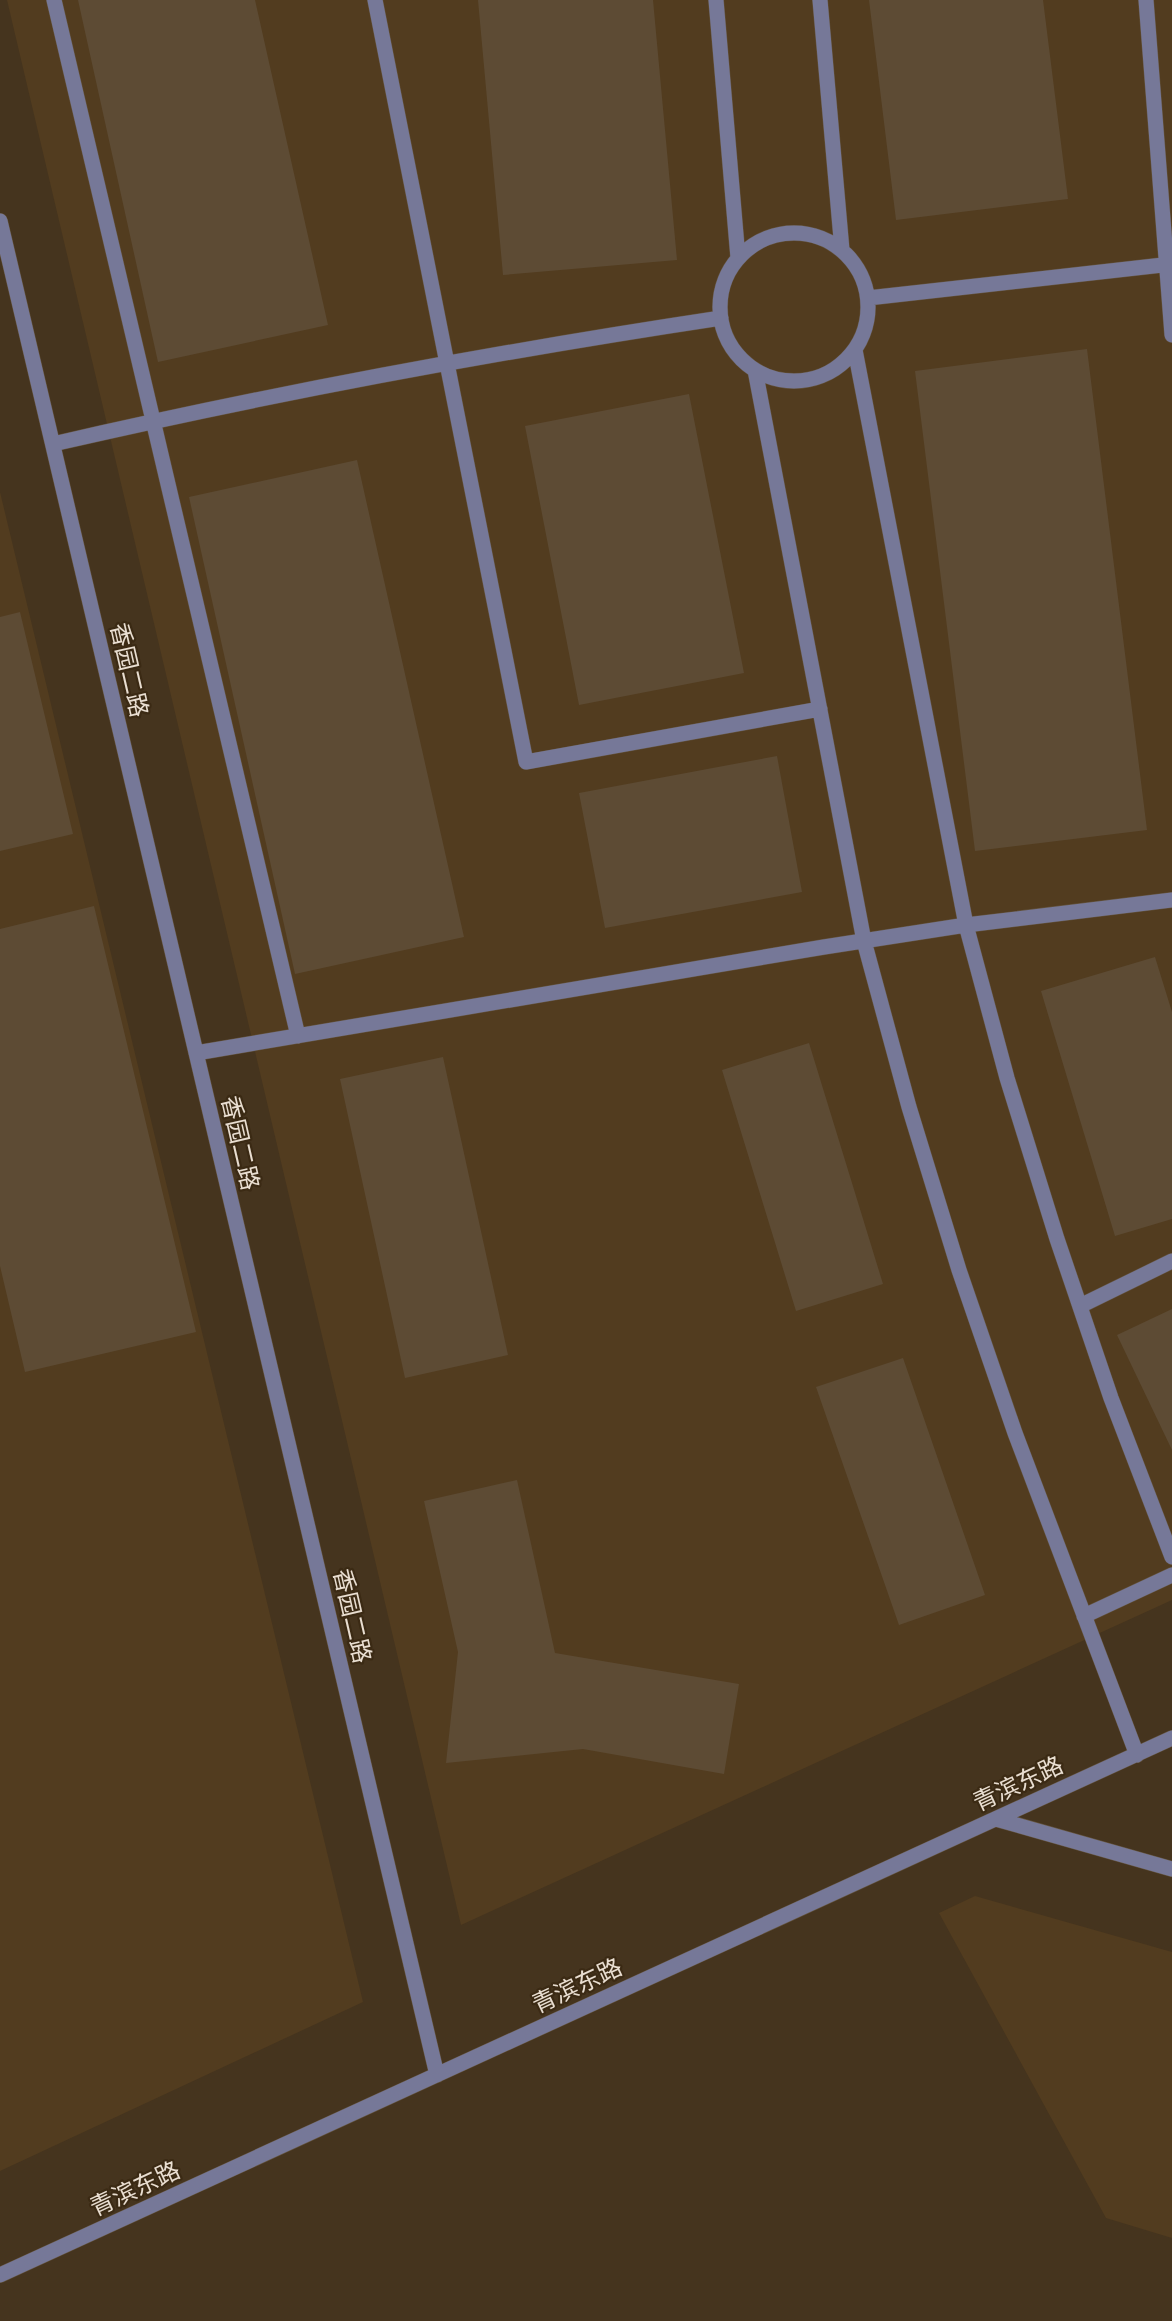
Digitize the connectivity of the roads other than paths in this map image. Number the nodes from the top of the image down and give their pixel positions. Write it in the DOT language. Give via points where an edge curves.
graph roads {
  1 [pos="54,0"];
  2 [pos="375,0"];
  3 [pos="716,0"];
  4 [pos="820,0"];
  5 [pos="1146,0"];
  6 [pos="0,220"];
  7 [pos="842,250"];
  8 [pos="738,258"];
  9 [pos="1169,264"];
  10 [pos="868,298"];
  11 [pos="721,318"];
  12 [pos="1172,334"];
  13 [pos="855,350"];
  14 [pos="447,362"];
  15 [pos="755,370"];
  16 [pos="153,421"];
  17 [pos="53,444"];
  18 [pos="820,709"];
  19 [pos="1172,900"];
  20 [pos="966,925"];
  21 [pos="864,941"];
  22 [pos="298,1036"];
  23 [pos="196,1053"];
  24 [pos="1172,1261"];
  25 [pos="1080,1305"];
  26 [pos="1172,1557"];
  27 [pos="1172,1575"];
  28 [pos="1084,1616"];
  29 [pos="1172,1738"];
  30 [pos="1137,1755"];
  31 [pos="996,1819"];
  32 [pos="1172,1869"];
  33 [pos="437,2075"];
  34 [pos="0,2275"];
  1 -- 16 [label="street"];
  2 -- 14 [label="street"];
  3 -- 8 [label="street"];
  4 -- 7 [label="street"];
  5 -- 9 [label="street"];
  6 -- 17 [label="street, 香园二路"];
  7 -- 8 [label="street" via="808,234 788,233 753,245"];
  7 -- 10 [label="street" via="855,264"];
  8 -- 11 [label="street" via="726,275"];
  9 -- 10 [label="street"];
  9 -- 12 [label="street"];
  10 -- 13 [label="street" via="864,333"];
  11 -- 14 [label="street"];
  11 -- 15 [label="street" via="732,348"];
  13 -- 15 [label="street" via="843,364 809,381 791,382"];
  13 -- 20 [label="street"];
  14 -- 16 [label="street"];
  14 -- 18 [label="street" via="526,762"];
  15 -- 18 [label="street"];
  16 -- 17 [label="street"];
  16 -- 22 [label="street"];
  17 -- 23 [label="street, 香园二路"];
  18 -- 21 [label="street"];
  19 -- 20 [label="street"];
  20 -- 21 [label="street"];
  20 -- 25 [label="street" via="1007,1078"];
  21 -- 22 [label="street"];
  21 -- 28 [label="street" via="959,1270"];
  22 -- 23 [label="street"];
  23 -- 33 [label="street, 香园二路"];
  24 -- 25 [label="street"];
  25 -- 26 [label="street"];
  27 -- 28 [label="street"];
  28 -- 30 [label="street"];
  29 -- 30 [label="street, 青滨东路"];
  30 -- 31 [label="street, 青滨东路"];
  31 -- 32 [label="street"];
  31 -- 33 [label="street, 青滨东路"];
  33 -- 34 [label="street, 青滨东路"];
}
